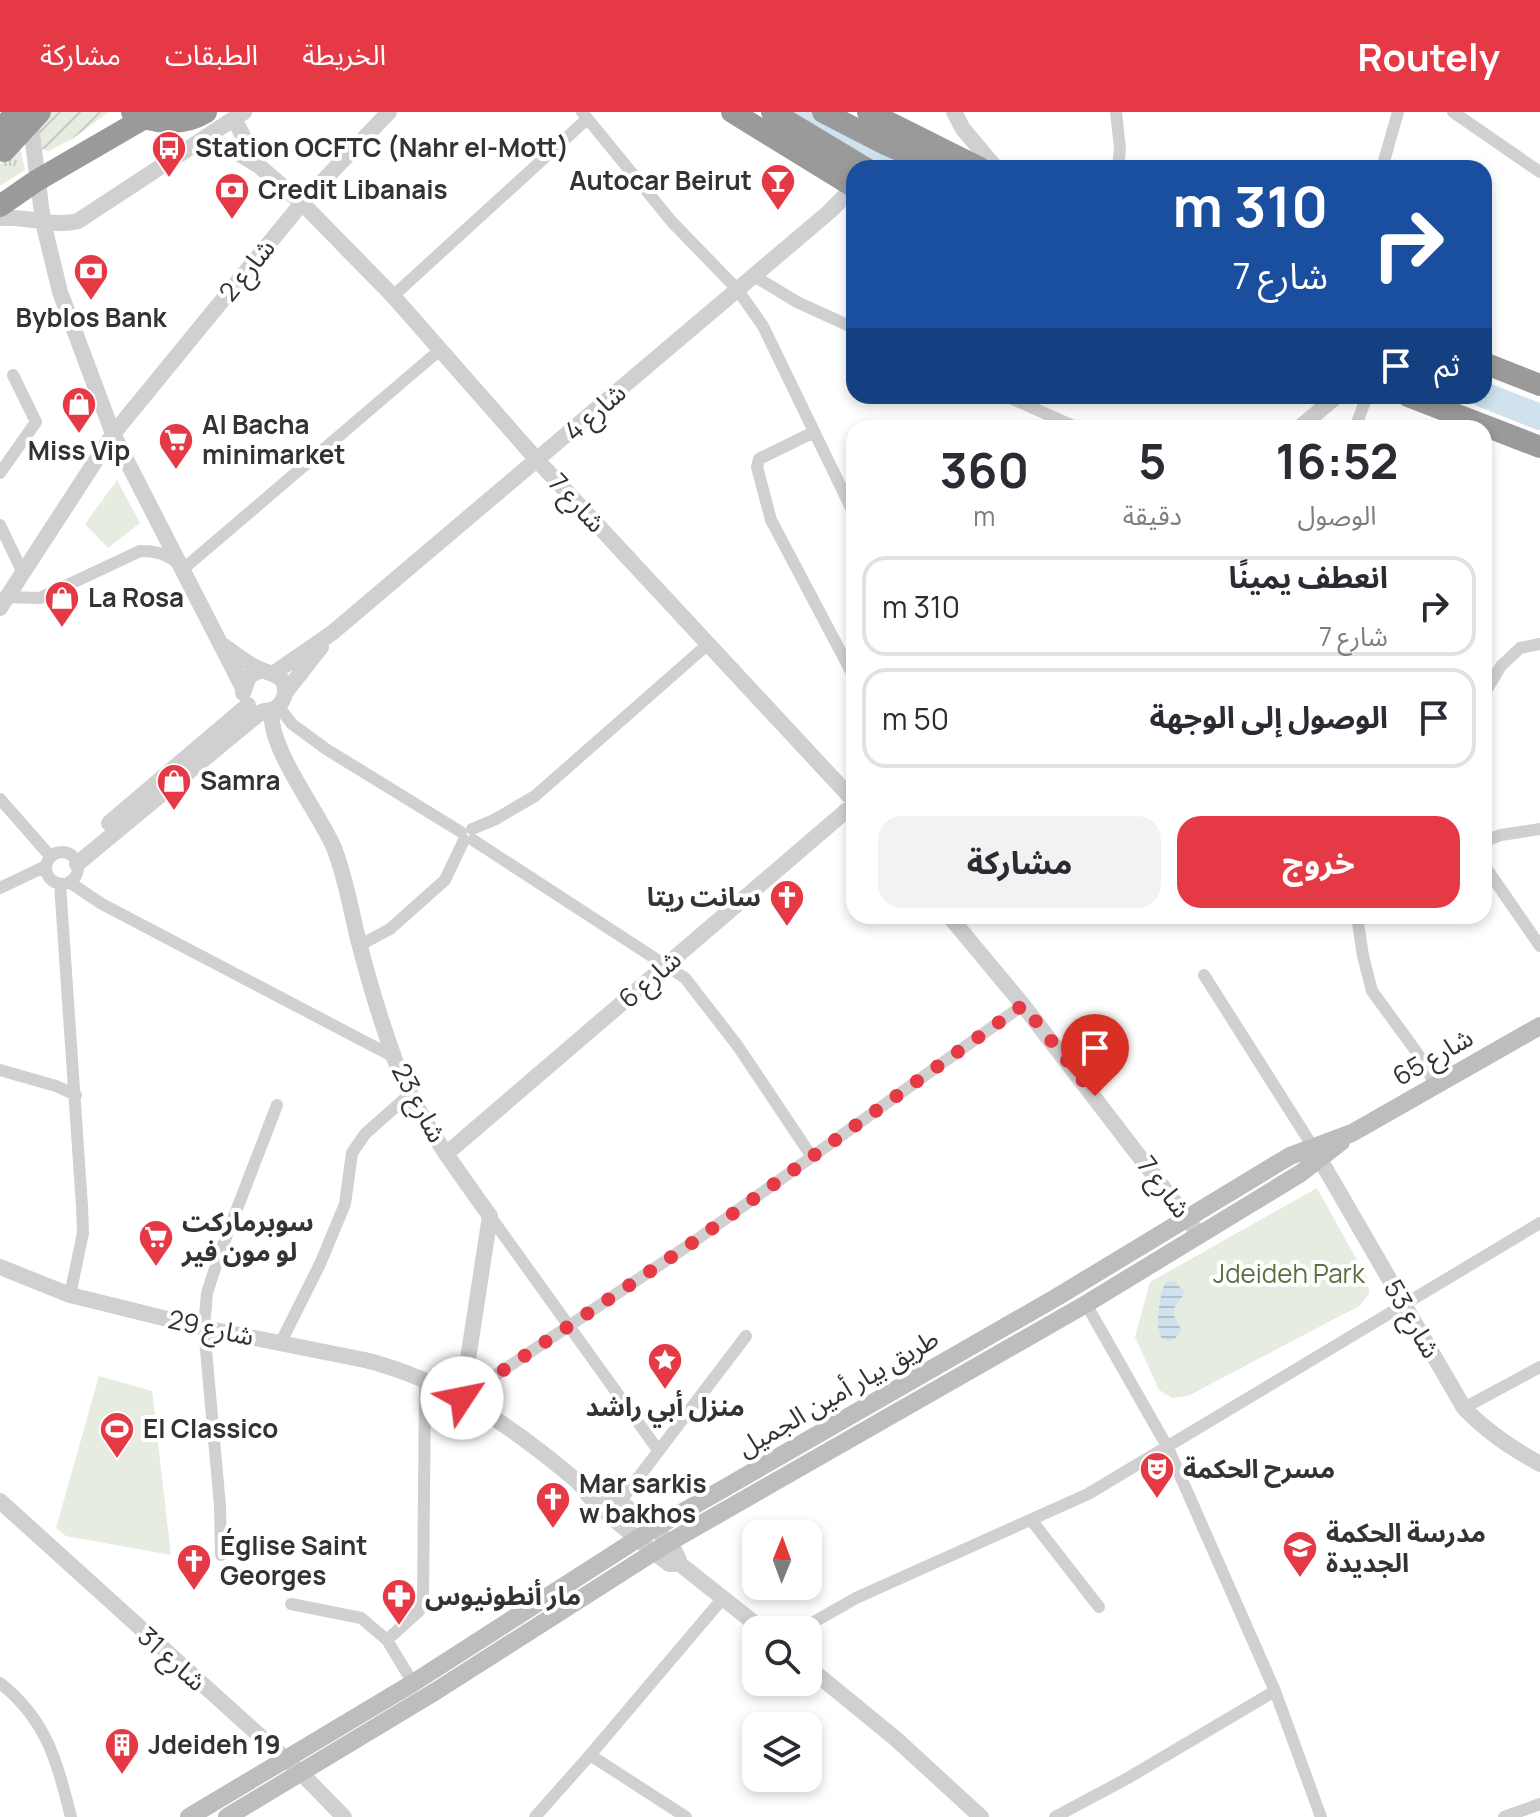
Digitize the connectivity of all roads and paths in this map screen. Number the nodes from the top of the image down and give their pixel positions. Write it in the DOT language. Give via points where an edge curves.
graph roads {
  1 [pos="16,112"];
  2 [pos="29,112"];
  3 [pos="40,112"];
  4 [pos="129,112"];
  5 [pos="155,112"];
  6 [pos="181,112"];
  7 [pos="206,112"];
  8 [pos="389,112"];
  9 [pos="732,112"];
  10 [pos="772,112"];
  11 [pos="823,112"];
  12 [pos="868,112"];
  13 [pos="954,112"];
  14 [pos="1116,112"];
  15 [pos="1398,112"];
  16 [pos="1453,112"];
  17 [pos="239,116"];
  18 [pos="585,116"];
  19 [pos="198,143"];
  20 [pos="96,145"];
  21 [pos="1,146"];
  22 [pos="850,160"];
  23 [pos="922,160"];
  24 [pos="964,160"];
  25 [pos="988,160"];
  26 [pos="1119,160"];
  27 [pos="1384,160"];
  28 [pos="259,166"];
  29 [pos="1540,172"];
  30 [pos="36,181"];
  31 [pos="846,182"];
  32 [pos="846,195"];
  33 [pos="302,203"];
  34 [pos="0,206"];
  35 [pos="0,218"];
  36 [pos="43,222"];
  37 [pos="754,276"];
  38 [pos="737,289"];
  39 [pos="393,296"];
  40 [pos="846,324"];
  41 [pos="441,349"];
  42 [pos="1492,366"];
  43 [pos="13,375"];
  44 [pos="1540,385"];
  45 [pos="1024,404"];
  46 [pos="1328,404"];
  47 [pos="1429,404"];
  48 [pos="1060,420"];
  49 [pos="1308,420"];
  50 [pos="1470,420"];
  51 [pos="1492,428"];
  52 [pos="814,432"];
  53 [pos="113,434"];
  54 [pos="1540,447"];
  55 [pos="538,461"];
  56 [pos="0,473"];
  57 [pos="846,498"];
  58 [pos="0,525"];
  59 [pos="181,567"];
  60 [pos="23,573"];
  61 [pos="4,603"];
  62 [pos="332,633"];
  63 [pos="220,642"];
  64 [pos="1540,644"];
  65 [pos="707,645"];
  66 [pos="846,662"];
  67 [pos="268,672"];
  68 [pos="1492,681"];
  69 [pos="243,688"];
  70 [pos="269,705"];
  71 [pos="846,793"];
  72 [pos="0,799"];
  73 [pos="846,809"];
  74 [pos="1540,829"];
  75 [pos="467,835"];
  76 [pos="1492,838"];
  77 [pos="74,860"];
  78 [pos="49,861"];
  79 [pos="1492,877"];
  80 [pos="64,883"];
  81 [pos="0,888"];
  82 [pos="956,924"];
  83 [pos="1358,924"];
  84 [pos="360,945"];
  85 [pos="1540,946"];
  86 [pos="667,965"];
  87 [pos="1204,975"];
  88 [pos="1023,1005"];
  89 [pos="1540,1026"];
  90 [pos="394,1057"];
  91 [pos="0,1070"];
  92 [pos="1436,1086"];
  93 [pos="410,1094"];
  94 [pos="76,1095"];
  95 [pos="277,1105"];
  96 [pos="1316,1153"];
  97 [pos="446,1154"];
  98 [pos="812,1157"];
  99 [pos="490,1216"];
  100 [pos="1540,1223"];
  101 [pos="1194,1226"];
  102 [pos="0,1267"];
  103 [pos="70,1295"];
  104 [pos="1086,1304"];
  105 [pos="1404,1305"];
  106 [pos="571,1326"];
  107 [pos="204,1328"];
  108 [pos="746,1336"];
  109 [pos="281,1342"];
  110 [pos="1540,1367"];
  111 [pos="425,1381"];
  112 [pos="462,1398"];
  113 [pos="1464,1408"];
  114 [pos="1168,1448"];
  115 [pos="658,1450"];
  116 [pos="1540,1464"];
  117 [pos="582,1486"];
  118 [pos="0,1501"];
  119 [pos="619,1503"];
  120 [pos="1032,1521"];
  121 [pos="653,1540"];
  122 [pos="221,1555"];
  123 [pos="723,1598"];
  124 [pos="291,1604"];
  125 [pos="1099,1607"];
  126 [pos="746,1616"];
  127 [pos="822,1617"];
  128 [pos="387,1640"];
  129 [pos="822,1678"];
  130 [pos="0,1683"];
  131 [pos="413,1683"];
  132 [pos="1275,1691"];
  133 [pos="590,1755"];
  134 [pos="284,1759"];
  135 [pos="302,1774"];
  136 [pos="1540,1804"];
  137 [pos="71,1817"];
  138 [pos="189,1817"];
  139 [pos="227,1817"];
  140 [pos="344,1817"];
  141 [pos="535,1817"];
  142 [pos="686,1817"];
  143 [pos="981,1817"];
  144 [pos="1055,1817"];
  145 [pos="1321,1817"];
  146 [pos="1504,1817"];
  1 -- 21 [label="highway"];
  2 -- 30 [label="street"];
  3 -- 21 [label="highway, bridge"];
  4 -- 7 [label="highway, bridge" via="168,123"];
  4 -- 20 [label="highway"];
  5 -- 20 [label="highway"];
  6 -- 20 [label="highway"];
  8 -- 33 [label="street, شارع 2"];
  9 -- 31 [label="highway"];
  10 -- 22 [label="highway"];
  11 -- 23 [label="highway"];
  12 -- 24 [label="highway"];
  13 -- 25 [label="street"];
  14 -- 26 [label="street"];
  15 -- 27 [label="street"];
  16 -- 29 [label="street"];
  17 -- 19 [label="street"];
  17 -- 28 [label="street"];
  18 -- 38 [label="street" via="672,222"];
  18 -- 39 [label="street"];
  19 -- 28 [label="street" via="220,145"];
  19 -- 36 [label="street" via="84,218"];
  20 -- 30 [label="highway"];
  28 -- 33 [label="street, شارع 7"];
  30 -- 34 [label="highway"];
  30 -- 36 [label="street"];
  32 -- 37 [label="street, شارع 4"];
  33 -- 39 [label="street, شارع 7"];
  33 -- 53 [label="street, شارع 2"];
  35 -- 36 [label="street"];
  36 -- 53 [label="street" via="60,292"];
  37 -- 38 [label="street, شارع 4"];
  37 -- 40 [label="street"];
  38 -- 52 [label="street" via="763,326"];
  38 -- 55 [label="street, شارع 4"];
  39 -- 41 [label="street, شارع 7"];
  41 -- 55 [label="street, شارع 7"];
  41 -- 59 [label="street"];
  42 -- 44 [label="highway"];
  43 -- 56 [label="street" via="36,422"];
  45 -- 48 [label="street"];
  46 -- 49 [label="street"];
  47 -- 50 [label="highway"];
  51 -- 54 [label="highway"];
  52 -- 57 [label="street"];
  52 -- 66 [label="street" via="759,459 757,467 771,520"];
  53 -- 59 [label="street"];
  53 -- 60 [label="street, شارع 2"];
  55 -- 62 [label="street, شارع 4"];
  55 -- 65 [label="street, شارع 7"];
  58 -- 60 [label="street"];
  59 -- 61 [label="street" via="168,556 140,551 40,598"];
  59 -- 63 [label="street"];
  60 -- 61 [label="street, شارع 2"];
  62 -- 67 [label="street, شارع 4"];
  62 -- 70 [label="street, شارع 4"];
  63 -- 67 [label="street"];
  63 -- 69 [label="street"];
  64 -- 68 [label="street" via="1520,648"];
  65 -- 71 [label="street, شارع 7"];
  65 -- 75 [label="street" via="535,796"];
  67 -- 69 [label="street, شارع 4" via="249,676"];
  67 -- 70 [label="street" via="283,681"];
  69 -- 70 [label="street"];
  70 -- 75 [label="street" via="326,749"];
  70 -- 77 [label="street, شارع 4"];
  70 -- 84 [label="street, شارع 23" via="285,756 334,848"];
  72 -- 78 [label="street"];
  73 -- 86 [label="street, شارع 6"];
  74 -- 76 [label="street"];
  75 -- 84 [label="street" via="445,880 390,929"];
  75 -- 86 [label="street"];
  77 -- 78 [label="street" via="61,853"];
  77 -- 80 [label="street" via="77,873"];
  78 -- 80 [label="street" via="50,879"];
  78 -- 81 [label="street"];
  79 -- 85 [label="street"];
  80 -- 90 [label="street"];
  80 -- 94 [label="street"];
  82 -- 88 [label="street, شارع 7"];
  83 -- 92 [label="street" via="1372,991"];
  84 -- 90 [label="street, شارع 23"];
  86 -- 97 [label="street, شارع 6"];
  86 -- 98 [label="street" via="702,996"];
  87 -- 96 [label="street"];
  88 -- 98 [label="street"];
  88 -- 101 [label="street, شارع 7"];
  89 -- 92 [label="main road, شارع 65"];
  90 -- 93 [label="street, شارع 23"];
  91 -- 94 [label="street"];
  92 -- 96 [label="main road, شارع 65"];
  93 -- 97 [label="street, شارع 23"];
  93 -- 109 [label="street" via="365,1134 352,1153 345,1204"];
  94 -- 103 [label="street" via="83,1233"];
  95 -- 107 [label="street" via="220,1253 207,1293"];
  96 -- 101 [label="main road, طريق بيار أمين الجميل"];
  96 -- 105 [label="street, شارع 53"];
  97 -- 99 [label="street, شارع 23"];
  98 -- 106 [label="street"];
  99 -- 106 [label="street, شارع 23"];
  99 -- 112 [label="street"];
  100 -- 105 [label="street"];
  101 -- 104 [label="main road, طريق بيار أمين الجميل"];
  101 -- 121 [label="main road, طريق بيار أمين الجميل" via="922,1375"];
  102 -- 103 [label="street, شارع 29"];
  103 -- 107 [label="street, شارع 29"];
  104 -- 114 [label="street"];
  104 -- 121 [label="main road, طريق بيار أمين الجميل"];
  105 -- 113 [label="street, شارع 53"];
  105 -- 114 [label="street"];
  106 -- 112 [label="street"];
  106 -- 115 [label="street, شارع 23"];
  107 -- 109 [label="street, شارع 29"];
  107 -- 122 [label="street"];
  108 -- 115 [label="street"];
  109 -- 111 [label="street, شارع 29" via="386,1365"];
  110 -- 113 [label="street"];
  111 -- 112 [label="street, شارع 29"];
  111 -- 128 [label="street" via="423,1602"];
  112 -- 117 [label="street, شارع 29"];
  113 -- 116 [label="street, شارع 53" via="1487,1432"];
  114 -- 120 [label="street"];
  114 -- 132 [label="street"];
  115 -- 119 [label="street"];
  117 -- 119 [label="street, شارع 29"];
  117 -- 121 [label="street, شارع 29" via="593,1501"];
  118 -- 134 [label="street, شارع 31"];
  119 -- 121 [label="street, شارع 29"];
  120 -- 125 [label="street"];
  120 -- 127 [label="street"];
  121 -- 123 [label="street, شارع 29" via="669,1564 680,1564"];
  121 -- 131 [label="main road, طريق بيار أمين الجميل"];
  121 -- 135 [label="main road, طريق بيار أمين الجميل"];
  123 -- 126 [label="street, شارع 29"];
  123 -- 133 [label="street"];
  124 -- 128 [label="street" via="357,1616"];
  128 -- 131 [label="street"];
  129 -- 143 [label="street"];
  130 -- 137 [label="street" via="32,1713 46,1737"];
  131 -- 134 [label="main road, طريق بيار أمين الجميل"];
  132 -- 144 [label="street"];
  132 -- 145 [label="street"];
  133 -- 141 [label="street"];
  133 -- 142 [label="street"];
  134 -- 135 [label="street, شارع 31"];
  134 -- 138 [label="main road, طريق بيار أمين الجميل"];
  135 -- 139 [label="main road, طريق بيار أمين الجميل"];
  135 -- 140 [label="street, شارع 31"];
  136 -- 146 [label="street"];
}
